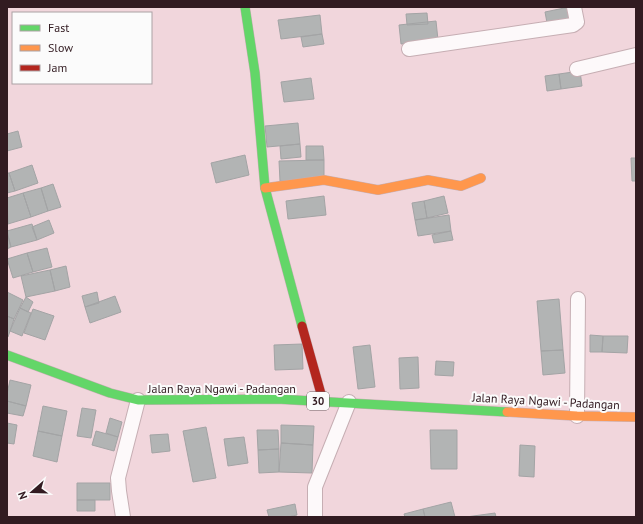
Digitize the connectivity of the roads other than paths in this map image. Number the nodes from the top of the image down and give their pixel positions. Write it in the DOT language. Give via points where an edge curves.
graph roads {
  1 [pos="245,7"];
  2 [pos="574,7"];
  3 [pos="409,49"];
  4 [pos="636,55"];
  5 [pos="577,68"];
  6 [pos="481,178"];
  7 [pos="265,188"];
  8 [pos="578,299"];
  9 [pos="7,355"];
  10 [pos="138,400"];
  11 [pos="323,401"];
  12 [pos="349,402"];
  13 [pos="578,416"];
  14 [pos="636,417"];
  15 [pos="123,517"];
  16 [pos="315,517"];
  1 -- 7 [label="main road" via="255,73"];
  2 -- 3 [label="street" via="577,22 573,25"];
  4 -- 5 [label="street"];
  6 -- 7 [label="main road" via="461,186 428,180 378,190 324,180"];
  7 -- 11 [label="main road"];
  8 -- 13 [label="street"];
  9 -- 10 [label="main road, Jalan Raya Ngawi - Padangan / 30" via="110,393"];
  10 -- 11 [label="main road, Jalan Raya Ngawi - Padangan / 30"];
  10 -- 15 [label="street" via="118,478"];
  11 -- 12 [label="main road, Jalan Raya Ngawi - Padangan / 30"];
  12 -- 13 [label="main road, Jalan Raya Ngawi - Padangan / 30"];
  12 -- 16 [label="street" via="315,487"];
  13 -- 14 [label="main road, Jalan Raya Ngawi - Padangan / 30"];
}
